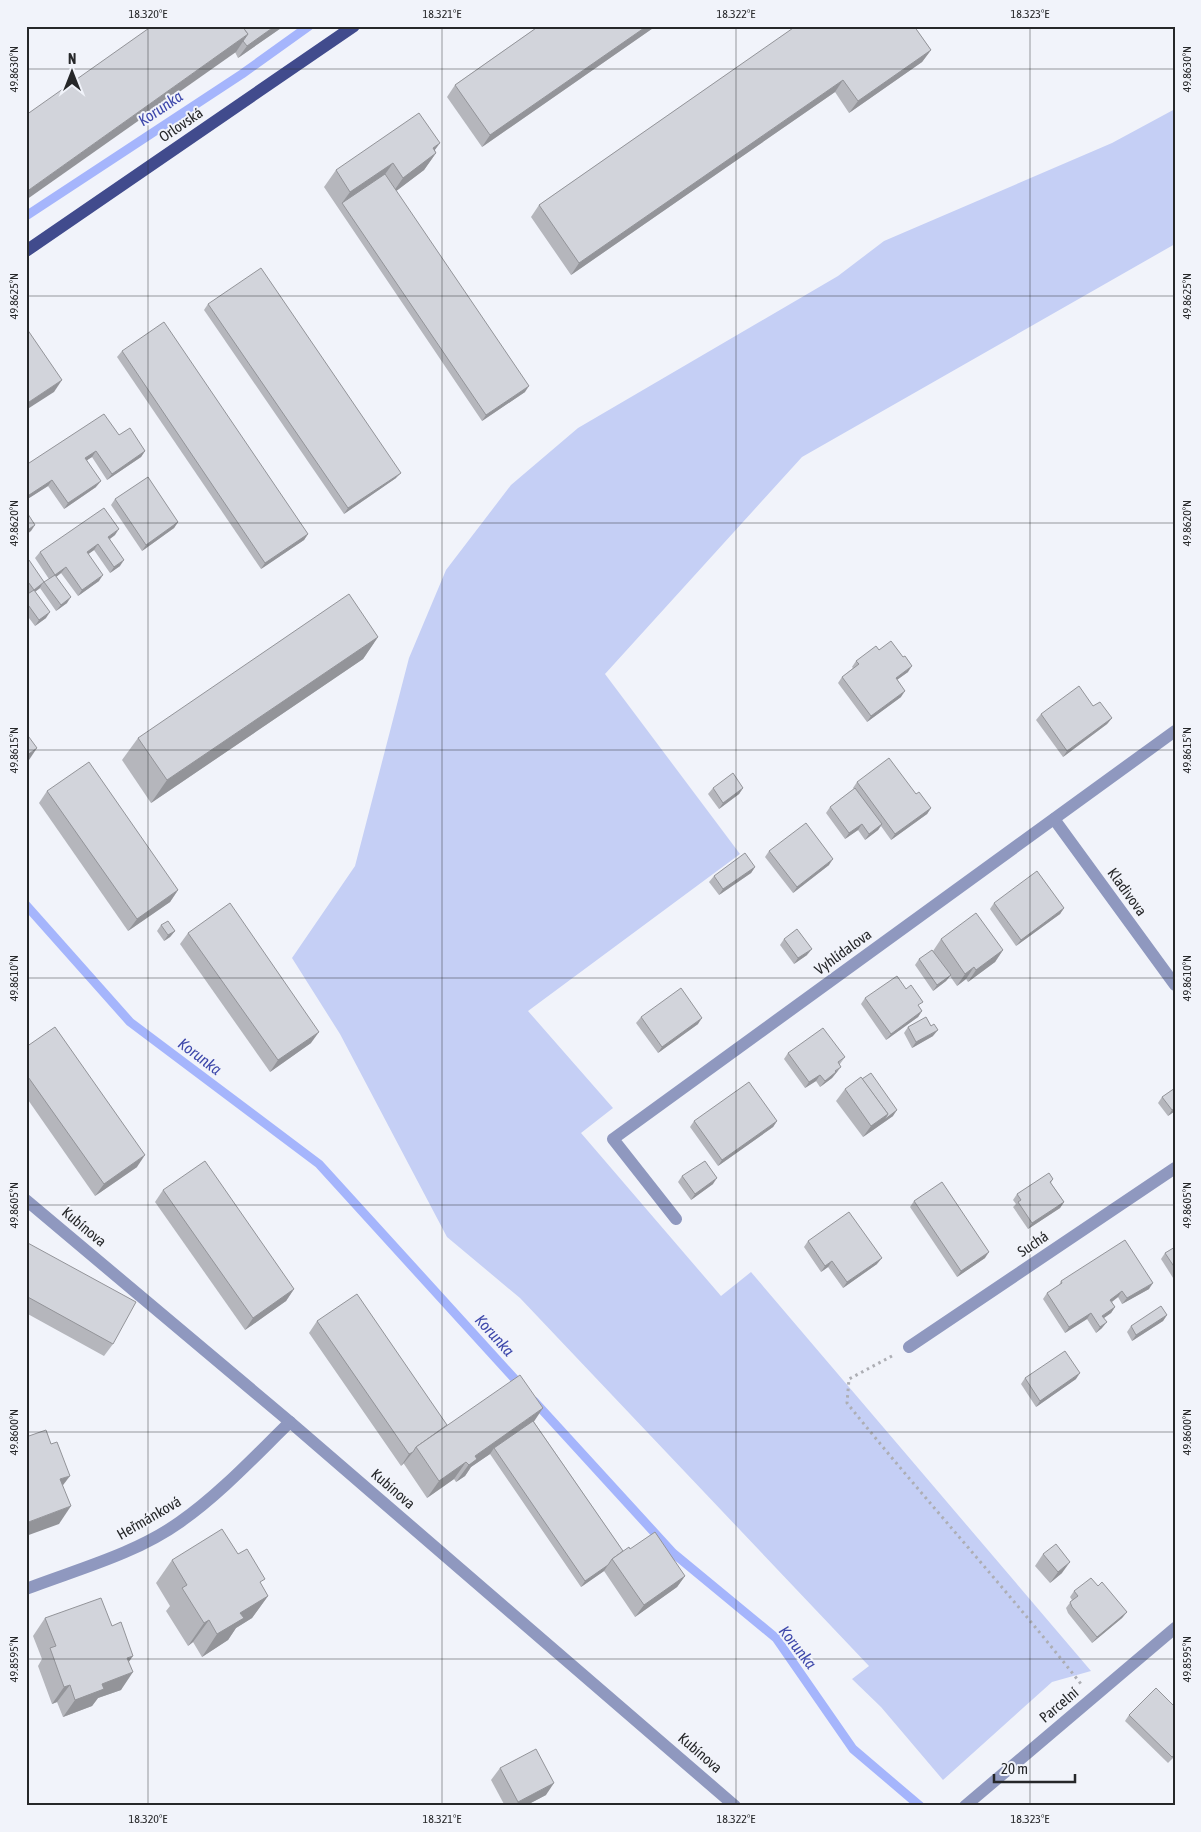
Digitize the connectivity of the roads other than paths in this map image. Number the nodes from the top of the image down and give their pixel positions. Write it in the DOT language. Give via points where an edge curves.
graph roads {
  1 [pos="354,26"];
  2 [pos="26,251"];
  3 [pos="1175,731"];
  4 [pos="1054,819"];
  5 [pos="1175,985"];
  6 [pos="1175,1168"];
  7 [pos="26,1200"];
  8 [pos="676,1219"];
  9 [pos="909,1348"];
  10 [pos="290,1422"];
  11 [pos="26,1589"];
  12 [pos="1175,1628"];
  13 [pos="735,1806"];
  14 [pos="965,1806"];
  1 -- 2 [label="main road, Orlovská"];
  3 -- 4 [label="street, Vyhlídalova"];
  4 -- 5 [label="street, Kladivova"];
  4 -- 8 [label="street, Vyhlídalova" via="613,1139"];
  6 -- 9 [label="street, Suchá"];
  7 -- 10 [label="street, Kubínova"];
  10 -- 11 [label="street, Heřmánková" via="180,1522 134,1548"];
  10 -- 13 [label="street, Kubínova"];
  12 -- 14 [label="street, Parcelní"];
}
